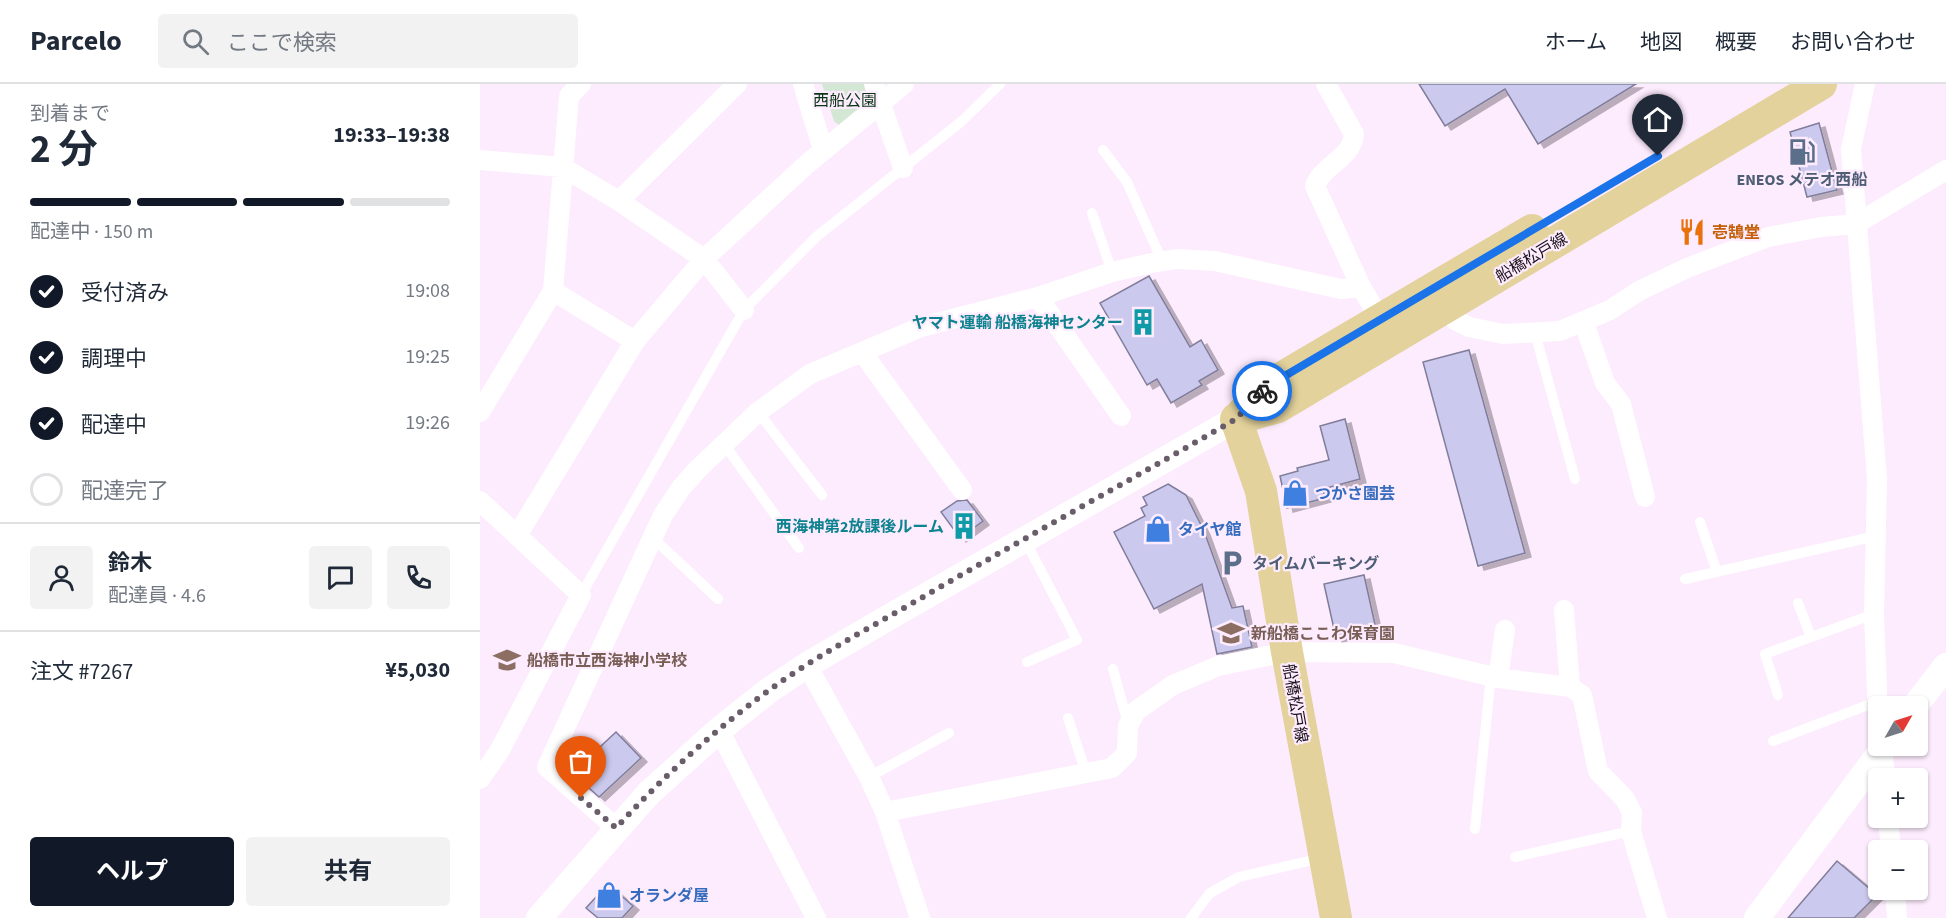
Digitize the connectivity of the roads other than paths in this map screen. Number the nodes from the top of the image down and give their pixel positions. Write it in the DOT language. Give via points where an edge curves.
graph roads {
  1 [pos="581,84"];
  2 [pos="737,84"];
  3 [pos="803,84"];
  4 [pos="874,84"];
  5 [pos="904,84"];
  6 [pos="1000,84"];
  7 [pos="1326,84"];
  8 [pos="1780,84"];
  9 [pos="1821,84"];
  10 [pos="1865,84"];
  11 [pos="881,103"];
  12 [pos="824,150"];
  13 [pos="1103,150"];
  14 [pos="480,160"];
  15 [pos="562,167"];
  16 [pos="903,168"];
  17 [pos="1946,170"];
  18 [pos="619,201"];
  19 [pos="1092,213"];
  20 [pos="1856,224"];
  21 [pos="704,259"];
  22 [pos="1162,261"];
  23 [pos="1112,273"];
  24 [pos="1361,287"];
  25 [pos="553,291"];
  26 [pos="1038,297"];
  27 [pos="1447,306"];
  28 [pos="744,310"];
  29 [pos="1380,319"];
  30 [pos="1584,323"];
  31 [pos="1535,333"];
  32 [pos="635,341"];
  33 [pos="862,352"];
  34 [pos="480,412"];
  35 [pos="758,412"];
  36 [pos="1121,416"];
  37 [pos="1236,419"];
  38 [pos="724,444"];
  39 [pos="1575,479"];
  40 [pos="962,490"];
  41 [pos="822,495"];
  42 [pos="1644,497"];
  43 [pos="480,501"];
  44 [pos="1700,522"];
  45 [pos="518,534"];
  46 [pos="1876,536"];
  47 [pos="652,537"];
  48 [pos="1024,539"];
  49 [pos="799,548"];
  50 [pos="1717,572"];
  51 [pos="1685,579"];
  52 [pos="581,595"];
  53 [pos="718,599"];
  54 [pos="1798,603"];
  55 [pos="1564,610"];
  56 [pos="1874,614"];
  57 [pos="1506,630"];
  58 [pos="1811,637"];
  59 [pos="1287,652"];
  60 [pos="1027,663"];
  61 [pos="807,665"];
  62 [pos="1946,666"];
  63 [pos="1113,669"];
  64 [pos="1495,677"];
  65 [pos="1570,687"];
  66 [pos="1778,695"];
  67 [pos="1877,696"];
  68 [pos="1923,696"];
  69 [pos="1868,713"];
  70 [pos="1068,718"];
  71 [pos="1128,726"];
  72 [pos="719,730"];
  73 [pos="949,733"];
  74 [pos="1773,741"];
  75 [pos="1876,756"];
  76 [pos="1086,773"];
  77 [pos="869,777"];
  78 [pos="480,779"];
  79 [pos="885,812"];
  80 [pos="616,828"];
  81 [pos="1475,829"];
  82 [pos="1631,831"];
  83 [pos="1324,857"];
  84 [pos="1515,857"];
  85 [pos="1896,900"];
  86 [pos="539,918"];
  87 [pos="816,918"];
  88 [pos="920,918"];
  89 [pos="1191,918"];
  90 [pos="1336,918"];
  91 [pos="1657,918"];
  92 [pos="1757,918"];
  93 [pos="1897,918"];
  1 -- 15 [label="street" via="569,96"];
  2 -- 18 [label="street"];
  3 -- 12 [label="street"];
  4 -- 11 [label="street"];
  5 -- 11 [label="street"];
  6 -- 16 [label="lane" via="962,121"];
  7 -- 24 [label="street" via="1354,134 1347,153 1319,176 1315,186"];
  8 -- 29 [label="main road, 船橋松戸線"];
  9 -- 27 [label="main road, 船橋松戸線"];
  10 -- 20 [label="street" via="1851,149"];
  11 -- 12 [label="street"];
  11 -- 16 [label="street"];
  12 -- 21 [label="street"];
  13 -- 22 [label="lane" via="1127,182"];
  14 -- 15 [label="street"];
  15 -- 18 [label="street"];
  15 -- 25 [label="street"];
  16 -- 28 [label="lane" via="816,237"];
  17 -- 20 [label="street"];
  18 -- 21 [label="street"];
  19 -- 23 [label="lane"];
  20 -- 30 [label="street" via="1768,237 1687,268"];
  20 -- 46 [label="street" via="1877,480"];
  21 -- 28 [label="street"];
  21 -- 32 [label="street"];
  22 -- 23 [label="street"];
  22 -- 24 [label="street" via="1215,261 1341,289"];
  23 -- 26 [label="street"];
  24 -- 29 [label="street"];
  25 -- 32 [label="street"];
  25 -- 34 [label="street"];
  26 -- 33 [label="street" via="921,327"];
  26 -- 36 [label="street"];
  27 -- 31 [label="street" via="1455,320 1469,327 1503,334"];
  27 -- 37 [label="main road, 船橋松戸線" via="1278,407"];
  28 -- 52 [label="lane"];
  29 -- 37 [label="main road, 船橋松戸線" via="1266,387"];
  30 -- 31 [label="street" via="1560,332"];
  30 -- 42 [label="street" via="1605,383 1621,404"];
  31 -- 39 [label="lane"];
  32 -- 45 [label="street"];
  33 -- 35 [label="street" via="810,374"];
  33 -- 40 [label="street"];
  35 -- 38 [label="street"];
  35 -- 41 [label="lane"];
  37 -- 48 [label="street"];
  37 -- 59 [label="main road, 船橋松戸線" via="1261,491"];
  38 -- 47 [label="street" via="681,488"];
  38 -- 49 [label="lane"];
  43 -- 45 [label="street"];
  44 -- 50 [label="lane"];
  45 -- 52 [label="street"];
  46 -- 50 [label="lane"];
  46 -- 56 [label="street"];
  47 -- 53 [label="lane"];
  47 -- 80 [label="street" via="547,767"];
  48 -- 60 [label="lane" via="1077,640"];
  48 -- 61 [label="street"];
  50 -- 51 [label="lane"];
  52 -- 78 [label="street" via="500,750"];
  54 -- 58 [label="lane"];
  55 -- 65 [label="street"];
  56 -- 58 [label="lane"];
  56 -- 67 [label="street"];
  57 -- 64 [label="street"];
  58 -- 66 [label="lane" via="1765,654"];
  59 -- 64 [label="street" via="1394,653"];
  59 -- 71 [label="street" via="1218,666 1173,686 1136,711"];
  59 -- 83 [label="main road, 船橋松戸線"];
  61 -- 72 [label="street"];
  61 -- 77 [label="street"];
  62 -- 68 [label="street"];
  63 -- 71 [label="lane"];
  64 -- 65 [label="street"];
  64 -- 81 [label="lane"];
  65 -- 82 [label="street" via="1582,695 1598,771 1625,799 1632,813"];
  69 -- 74 [label="lane"];
  70 -- 76 [label="lane"];
  71 -- 76 [label="street" via="1127,753 1112,768"];
  72 -- 80 [label="street"];
  72 -- 87 [label="street"];
  73 -- 77 [label="lane"];
  75 -- 92 [label="street"];
  76 -- 79 [label="street"];
  77 -- 79 [label="street"];
  79 -- 88 [label="street"];
  80 -- 86 [label="street"];
  82 -- 84 [label="lane"];
  82 -- 91 [label="street"];
  83 -- 89 [label="lane" via="1239,877 1210,893"];
  83 -- 90 [label="main road, 船橋松戸線"];
  85 -- 93 [label="street"];
}
